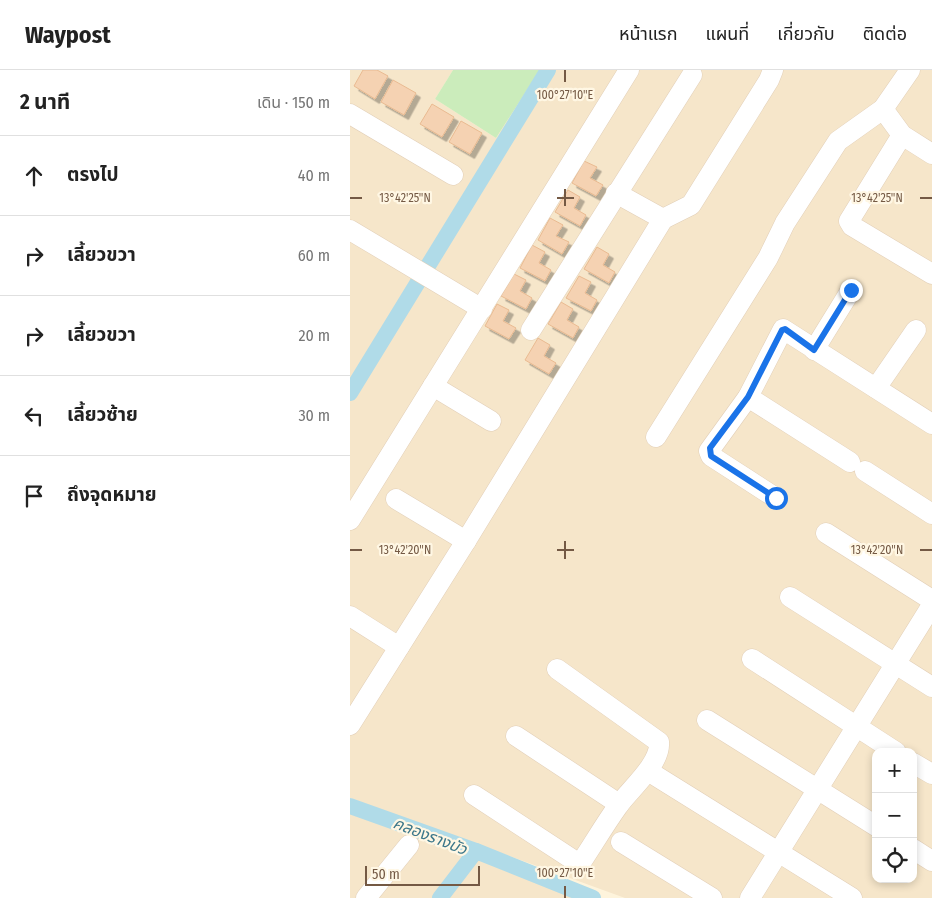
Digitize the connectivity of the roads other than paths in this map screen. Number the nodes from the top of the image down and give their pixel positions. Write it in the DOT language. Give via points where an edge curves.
graph roads {
  1 [pos="630,70"];
  2 [pos="773,70"];
  3 [pos="910,70"];
  4 [pos="692,75"];
  5 [pos="883,109"];
  6 [pos="350,114"];
  7 [pos="902,135"];
  8 [pos="932,154"];
  9 [pos="453,175"];
  10 [pos="616,193"];
  11 [pos="663,219"];
  12 [pos="350,230"];
  13 [pos="932,274"];
  14 [pos="851,290"];
  15 [pos="482,309"];
  16 [pos="531,330"];
  17 [pos="916,330"];
  18 [pos="814,350"];
  19 [pos="433,386"];
  20 [pos="876,388"];
  21 [pos="748,397"];
  22 [pos="492,421"];
  23 [pos="932,424"];
  24 [pos="656,437"];
  25 [pos="776,498"];
  26 [pos="396,499"];
  27 [pos="932,514"];
  28 [pos="350,520"];
  29 [pos="826,532"];
  30 [pos="466,541"];
  31 [pos="790,597"];
  32 [pos="932,600"];
  33 [pos="932,605"];
  34 [pos="350,616"];
  35 [pos="399,647"];
  36 [pos="752,659"];
  37 [pos="895,664"];
  38 [pos="557,670"];
  39 [pos="932,687"];
  40 [pos="707,720"];
  41 [pos="350,724"];
  42 [pos="856,727"];
  43 [pos="516,736"];
  44 [pos="890,748"];
  45 [pos="917,765"];
  46 [pos="648,771"];
  47 [pos="932,774"];
  48 [pos="817,790"];
  49 [pos="474,795"];
  50 [pos="619,804"];
  51 [pos="872,824"];
  52 [pos="621,842"];
  53 [pos="409,845"];
  54 [pos="778,852"];
  55 [pos="917,852"];
  56 [pos="932,861"];
  57 [pos="366,898"];
  58 [pos="712,898"];
  59 [pos="750,898"];
  60 [pos="852,898"];
  1 -- 15 [label="street"];
  2 -- 11 [label="street" via="691,205"];
  3 -- 5 [label="street"];
  4 -- 10 [label="street"];
  5 -- 7 [label="street"];
  5 -- 24 [label="street" via="838,141"];
  6 -- 9 [label="street"];
  7 -- 8 [label="street"];
  7 -- 13 [label="street" via="849,221 852,226"];
  10 -- 11 [label="street"];
  10 -- 16 [label="street"];
  11 -- 30 [label="street"];
  12 -- 15 [label="street"];
  14 -- 18 [label="street"];
  15 -- 19 [label="street"];
  17 -- 20 [label="street"];
  18 -- 20 [label="street"];
  18 -- 21 [label="street" via="782,330"];
  19 -- 22 [label="street"];
  19 -- 28 [label="street"];
  20 -- 23 [label="street"];
  21 -- 25 [label="street" via="710,448 710,453"];
  21 -- 27 [label="street"];
  26 -- 30 [label="street"];
  29 -- 32 [label="street"];
  30 -- 35 [label="street"];
  31 -- 37 [label="street"];
  33 -- 37 [label="street"];
  34 -- 35 [label="street"];
  35 -- 41 [label="street"];
  36 -- 42 [label="street"];
  37 -- 39 [label="street"];
  37 -- 42 [label="street"];
  38 -- 46 [label="street" via="659,742"];
  40 -- 48 [label="street"];
  42 -- 44 [label="street"];
  42 -- 48 [label="street"];
  43 -- 50 [label="street"];
  45 -- 47 [label="street"];
  46 -- 50 [label="street"];
  46 -- 54 [label="street"];
  48 -- 51 [label="street"];
  48 -- 54 [label="street"];
  49 -- 50 [label="street" via="578,863"];
  52 -- 58 [label="street"];
  53 -- 57 [label="street"];
  54 -- 59 [label="street"];
  54 -- 60 [label="street"];
  55 -- 56 [label="street"];
}
